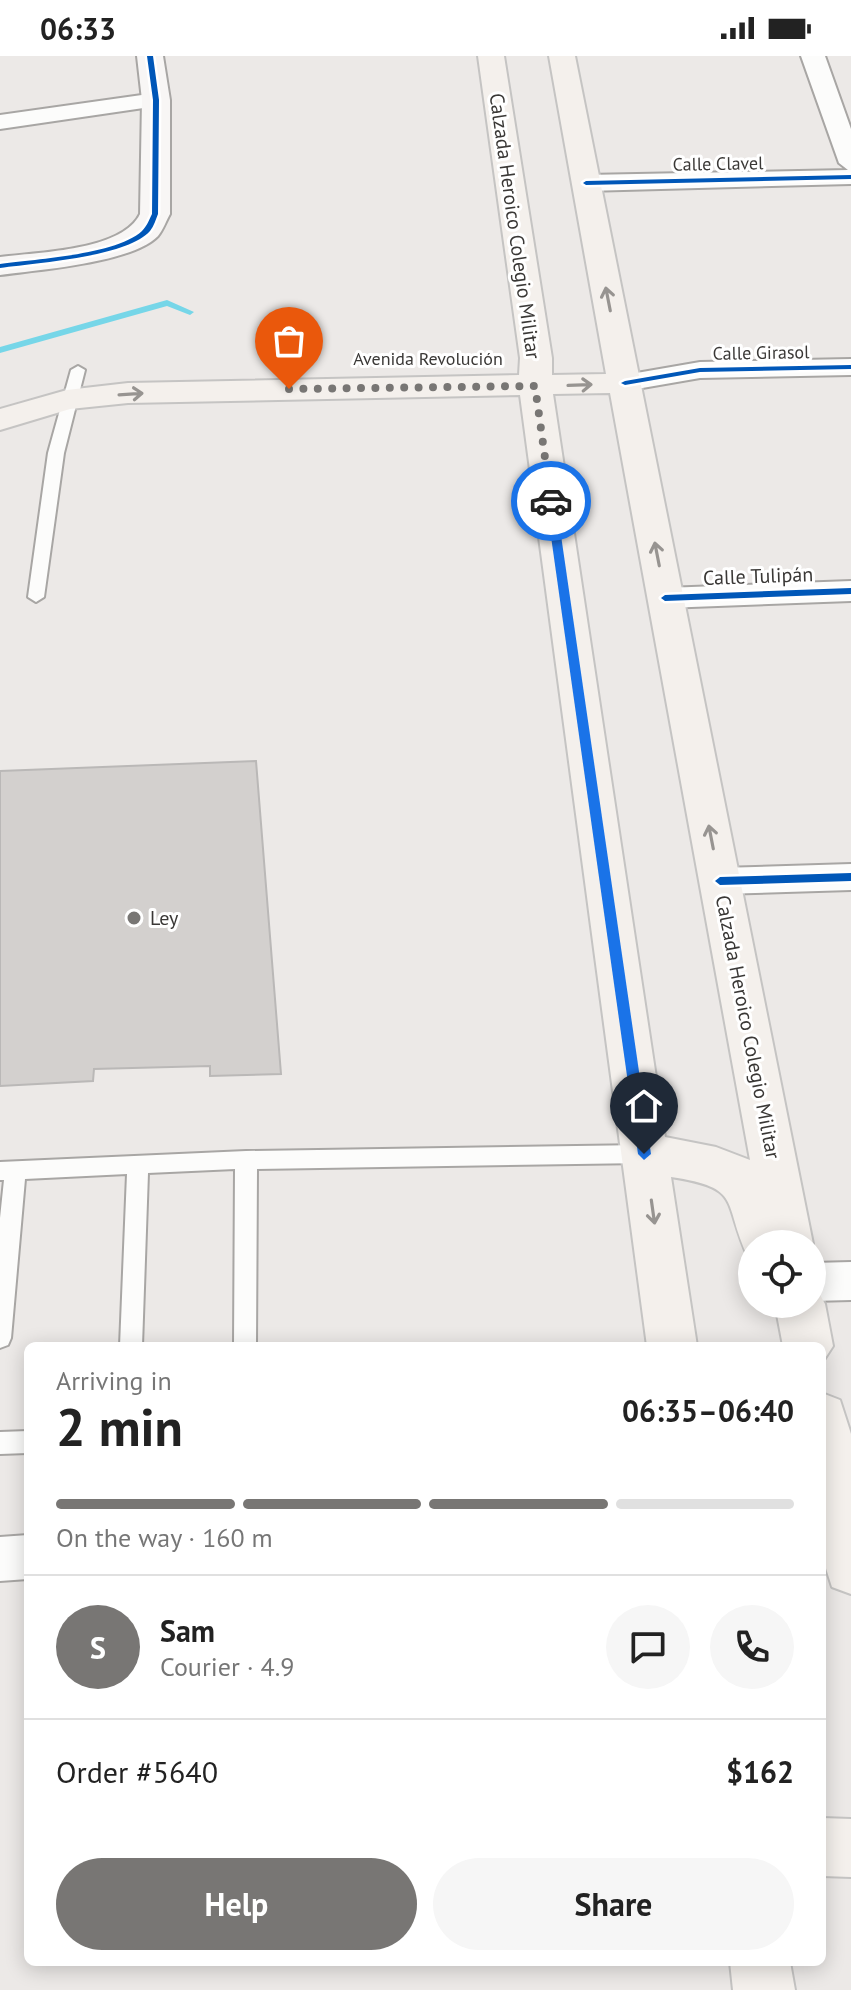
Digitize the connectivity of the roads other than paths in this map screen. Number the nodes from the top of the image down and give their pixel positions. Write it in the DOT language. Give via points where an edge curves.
graph roads {
  1 [pos="150,56"];
  2 [pos="491,56"];
  3 [pos="562,56"];
  4 [pos="813,56"];
  5 [pos="156,100"];
  6 [pos="0,122"];
  7 [pos="851,163"];
  8 [pos="851,177"];
  9 [pos="586,183"];
  10 [pos="0,266"];
  11 [pos="221,361"];
  12 [pos="144,363"];
  13 [pos="851,367"];
  14 [pos="622,370"];
  15 [pos="535,372"];
  16 [pos="72,385"];
  17 [pos="0,395"];
  18 [pos="0,420"];
  19 [pos="851,591"];
  20 [pos="36,597"];
  21 [pos="665,598"];
  22 [pos="851,877"];
  23 [pos="720,881"];
  24 [pos="644,1154"];
  25 [pos="246,1160"];
  26 [pos="138,1165"];
  27 [pos="8,1171"];
  28 [pos="761,1230"];
  29 [pos="786,1230"];
  30 [pos="851,1281"];
  31 [pos="826,1282"];
  32 [pos="803,1318"];
  33 [pos="0,1338"];
  34 [pos="131,1342"];
  35 [pos="245,1342"];
  36 [pos="671,1342"];
  37 [pos="807,1342"];
  38 [pos="826,1438"];
  39 [pos="24,1442"];
  40 [pos="0,1443"];
  41 [pos="24,1557"];
  42 [pos="0,1559"];
  43 [pos="851,1568"];
  44 [pos="826,1847"];
  45 [pos="851,1848"];
  46 [pos="761,1966"];
  47 [pos="764,1990"];
  1 -- 5 [label="street"];
  2 -- 15 [label="main road, Calzada Heroico Colegio Militar"];
  3 -- 9 [label="main road, Calzada Heroico Colegio Militar"];
  4 -- 7 [label="street"];
  5 -- 6 [label="street"];
  5 -- 10 [label="street" via="155,214 147,230 132,241 100,250"];
  8 -- 9 [label="street, Calle Clavel"];
  14 -- 9 [label="main road, Calzada Heroico Colegio Militar, one-way"];
  11 -- 15 [label="main road, Avenida Revolución"];
  12 -- 16 [label="main road, Avenida Revolución"];
  13 -- 14 [label="street, Calle Girasol"];
  14 -- 15 [label="main road"];
  21 -- 14 [label="main road, Calzada Heroico Colegio Militar, one-way"];
  16 -- 15 [label="main road, Avenida Revolución, one-way" via="196,390"];
  15 -- 24 [label="main road, Calzada Heroico Colegio Militar"];
  16 -- 17 [label="main road, Avenida Revolución"];
  16 -- 18 [label="main road, Avenida Revolución"];
  16 -- 20 [label="lane"];
  19 -- 21 [label="street, Calle Tulipán"];
  23 -- 21 [label="main road, Calzada Heroico Colegio Militar, one-way"];
  22 -- 23 [label="street"];
  23 -- 29 [label="main road, Calzada Heroico Colegio Militar"];
  24 -- 25 [label="lane"];
  24 -- 28 [label="main road" via="693,1160 740,1178 752,1196"];
  24 -- 36 [label="main road, Calzada Heroico Colegio Militar, one-way"];
  25 -- 26 [label="lane"];
  25 -- 35 [label="lane"];
  26 -- 27 [label="lane"];
  26 -- 34 [label="lane"];
  27 -- 33 [label="lane"];
  30 -- 31 [label="street"];
  32 -- 37 [label="main road"];
  38 -- 43 [label="main road"];
  39 -- 40 [label="lane"];
  41 -- 42 [label="street"];
  44 -- 45 [label="main road"];
  46 -- 47 [label="main road"];
}
